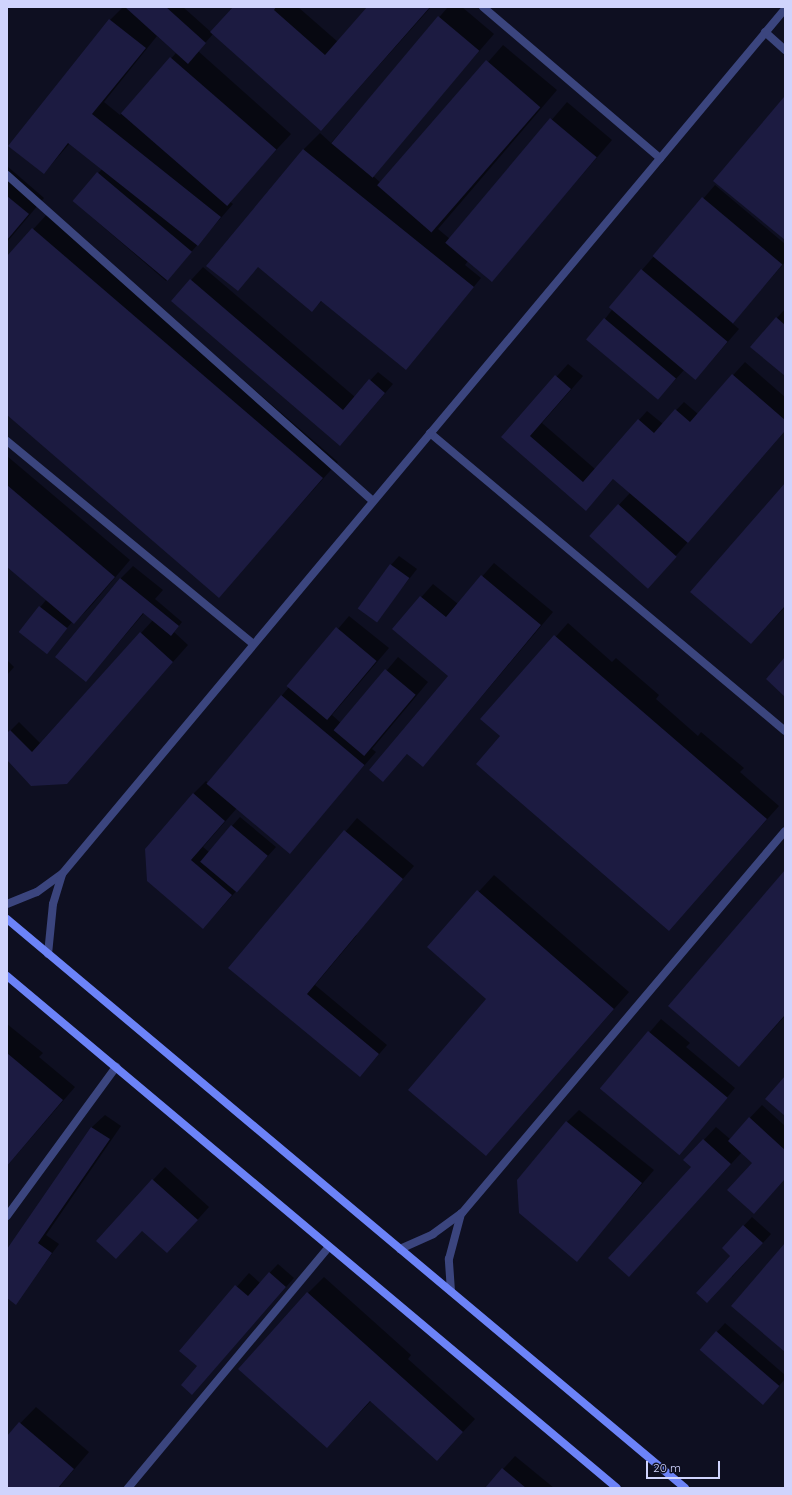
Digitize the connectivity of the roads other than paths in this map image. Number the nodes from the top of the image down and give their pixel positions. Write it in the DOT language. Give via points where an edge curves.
graph roads {
  1 [pos="483,7"];
  2 [pos="785,9"];
  3 [pos="765,32"];
  4 [pos="785,50"];
  5 [pos="660,158"];
  6 [pos="7,176"];
  7 [pos="430,433"];
  8 [pos="7,441"];
  9 [pos="373,501"];
  10 [pos="253,644"];
  11 [pos="785,731"];
  12 [pos="785,831"];
  13 [pos="62,874"];
  14 [pos="7,904"];
  15 [pos="7,919"];
  16 [pos="48,954"];
  17 [pos="7,976"];
  18 [pos="116,1067"];
  19 [pos="462,1213"];
  20 [pos="7,1216"];
  21 [pos="328,1248"];
  22 [pos="400,1249"];
  23 [pos="451,1291"];
  24 [pos="128,1488"];
  25 [pos="617,1488"];
  26 [pos="685,1488"];
  1 -- 5 [label="lane"];
  2 -- 3 [label="lane"];
  3 -- 4 [label="lane"];
  3 -- 5 [label="lane"];
  5 -- 7 [label="lane"];
  6 -- 9 [label="lane"];
  7 -- 9 [label="lane"];
  7 -- 11 [label="lane"];
  8 -- 10 [label="lane"];
  9 -- 10 [label="lane"];
  10 -- 13 [label="lane"];
  12 -- 19 [label="lane"];
  13 -- 14 [label="lane" via="37,892"];
  13 -- 16 [label="lane" via="53,904"];
  15 -- 16 [label="main road"];
  16 -- 22 [label="main road"];
  17 -- 18 [label="main road"];
  18 -- 20 [label="lane"];
  18 -- 21 [label="main road"];
  19 -- 22 [label="lane" via="433,1234"];
  19 -- 23 [label="lane" via="449,1259"];
  21 -- 24 [label="lane"];
  21 -- 25 [label="main road"];
  22 -- 23 [label="main road"];
  23 -- 26 [label="main road"];
}
